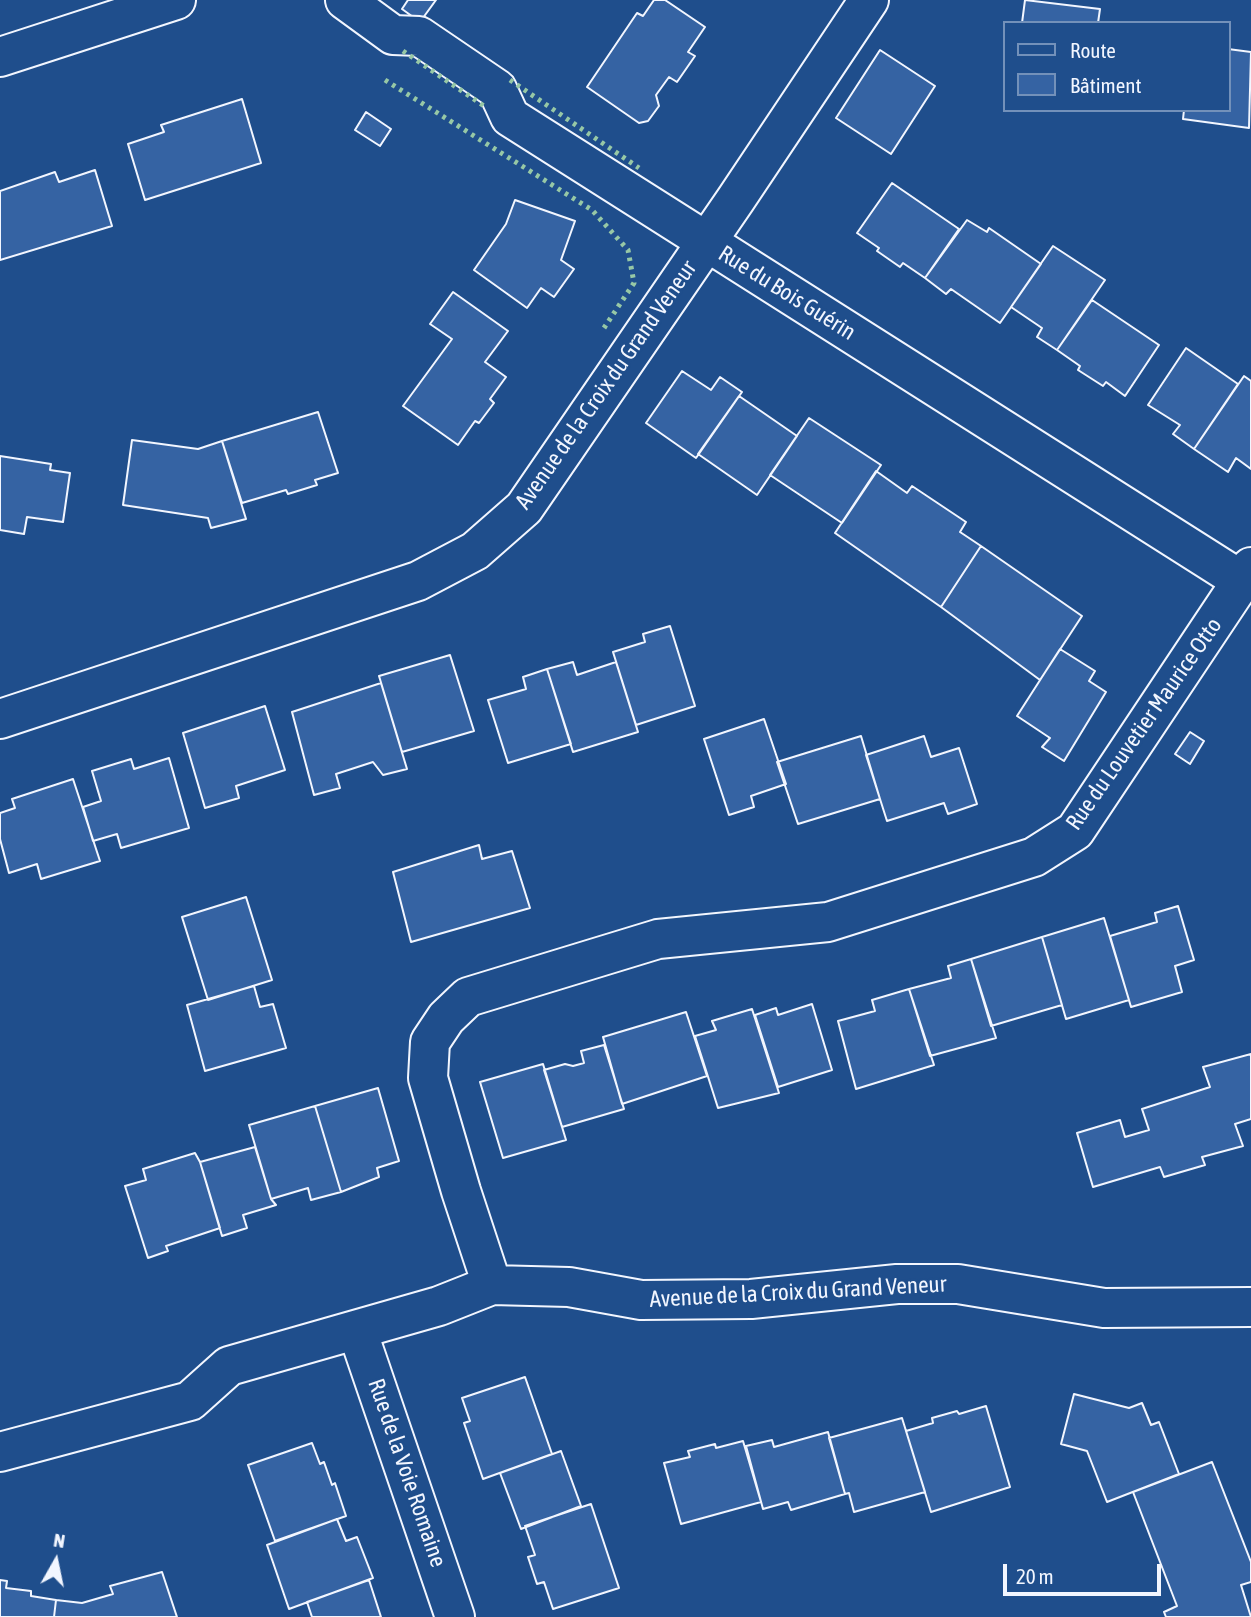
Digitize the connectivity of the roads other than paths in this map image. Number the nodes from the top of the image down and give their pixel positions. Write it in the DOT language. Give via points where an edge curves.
graph roads {
  1 [pos="176,0"];
  2 [pos="345,0"];
  3 [pos="869,0"];
  4 [pos="0,57"];
  5 [pos="705,242"];
  6 [pos="1246,574"];
  7 [pos="0,719"];
  8 [pos="492,1285"];
  9 [pos="1251,1307"];
  10 [pos="357,1330"];
  11 [pos="0,1452"];
  12 [pos="455,1617"];
  1 -- 4 [label="street"];
  2 -- 5 [label="street, Rue du Bois Guérin" via="393,35 419,36 496,89 510,117"];
  3 -- 5 [label="street, Avenue de la Croix du Grand Veneur"];
  5 -- 6 [label="street, Rue du Bois Guérin"];
  5 -- 7 [label="street, Avenue de la Croix du Grand Veneur" via="524,508 475,551 418,582"];
  6 -- 8 [label="street, Rue du Louvetier Maurice Otto" via="1075,831 1034,858 828,922 658,939 468,998 446,1018 430,1042 428,1078"];
  8 -- 9 [label="street, Avenue de la Croix du Grand Veneur" via="569,1287 640,1300 751,1299 897,1284 958,1284 1104,1308"];
  8 -- 10 [label="street, Avenue de la Croix du Grand Veneur"];
  10 -- 11 [label="street, Avenue de la Croix du Grand Veneur" via="229,1366 190,1401"];
  10 -- 12 [label="street, Rue de la Voie Romaine"];
}
